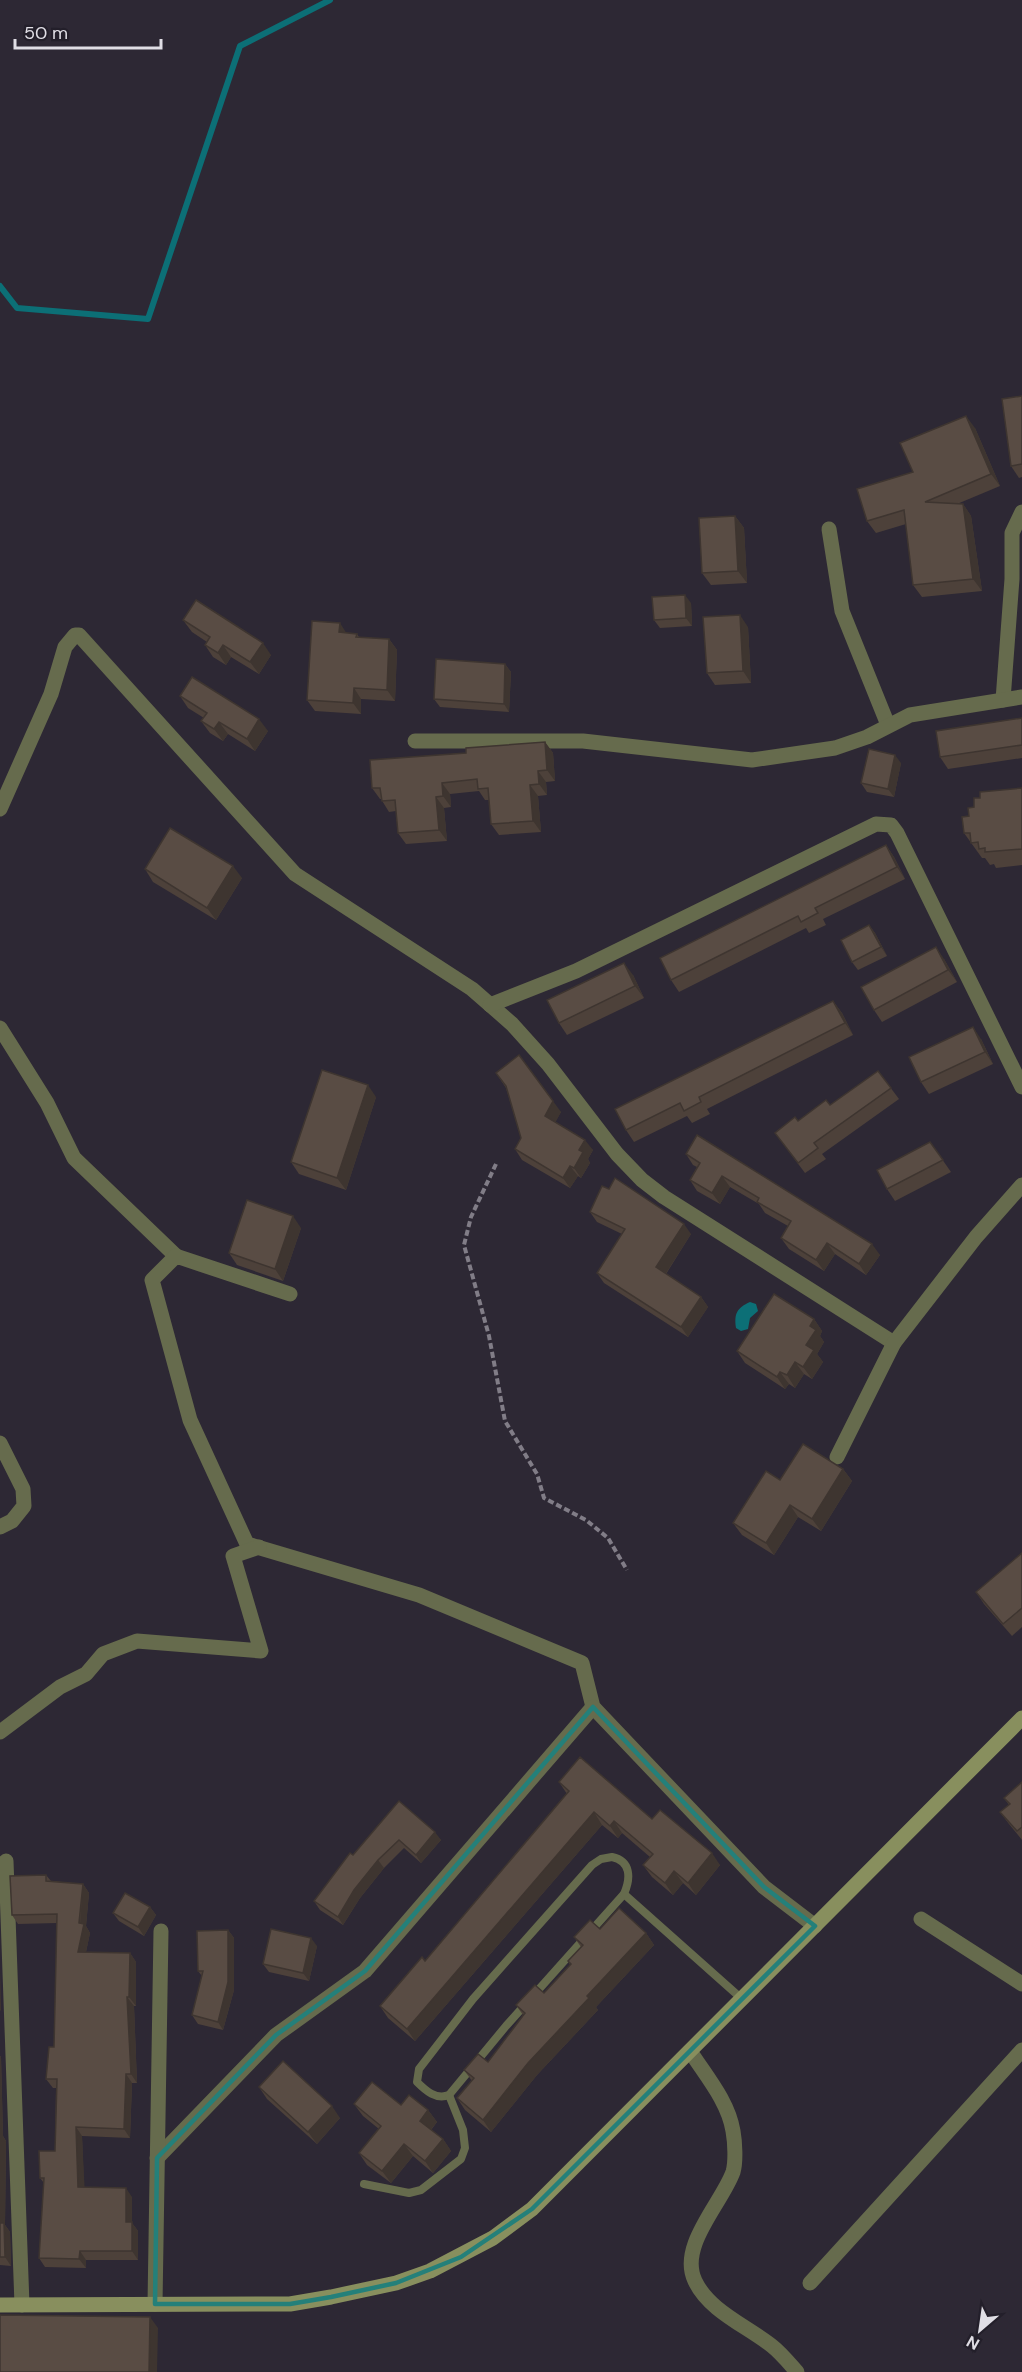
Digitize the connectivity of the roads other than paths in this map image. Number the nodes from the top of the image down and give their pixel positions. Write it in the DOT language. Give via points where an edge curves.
graph roads {
  1 [pos="1022,512"];
  2 [pos="829,529"];
  3 [pos="1022,697"];
  4 [pos="1003,700"];
  5 [pos="888,725"];
  6 [pos="415,741"];
  7 [pos="0,809"];
  8 [pos="490,1005"];
  9 [pos="0,1028"];
  10 [pos="1022,1088"];
  11 [pos="1022,1185"];
  12 [pos="176,1256"];
  13 [pos="290,1294"];
  14 [pos="894,1343"];
  15 [pos="0,1443"];
  16 [pos="837,1457"];
  17 [pos="0,1527"];
  18 [pos="259,1547"];
  19 [pos="593,1707"];
  20 [pos="1022,1718"];
  21 [pos="0,1732"];
  22 [pos="6,1861"];
  23 [pos="624,1893"];
  24 [pos="921,1919"];
  25 [pos="815,1926"];
  26 [pos="161,1931"];
  27 [pos="1022,1984"];
  28 [pos="742,1999"];
  29 [pos="1022,2050"];
  30 [pos="690,2051"];
  31 [pos="449,2095"];
  32 [pos="157,2158"];
  33 [pos="364,2184"];
  34 [pos="810,2283"];
  35 [pos="155,2304"];
  36 [pos="0,2305"];
  37 [pos="22,2305"];
  38 [pos="797,2372"];
  1 -- 4 [label="street" via="1012,533"];
  2 -- 5 [label="street" via="842,610"];
  3 -- 4 [label="street"];
  4 -- 5 [label="street" via="910,715"];
  5 -- 6 [label="street" via="835,748 752,760 583,741"];
  7 -- 8 [label="street" via="51,693 65,647 79,635 296,874 438,966"];
  8 -- 10 [label="street" via="576,971 820,850 884,823 897,832"];
  8 -- 14 [label="street" via="548,1064 617,1154 642,1180"];
  9 -- 12 [label="street" via="47,1103 74,1158"];
  11 -- 14 [label="street" via="976,1237"];
  12 -- 13 [label="street"];
  12 -- 18 [label="street" via="152,1280 190,1420 247,1544"];
  14 -- 16 [label="street"];
  15 -- 17 [label="street" via="23,1489 24,1506 12,1521"];
  18 -- 19 [label="street" via="419,1595 582,1663"];
  18 -- 21 [label="street" via="234,1556 261,1651 137,1641 103,1654 86,1674 60,1687"];
  19 -- 25 [label="street" via="764,1887"];
  19 -- 32 [label="street" via="365,1971 276,2035"];
  20 -- 25 [label="main road"];
  22 -- 37 [label="street"];
  23 -- 28 [label="lane"];
  23 -- 31 [label="lane"];
  23 -- 31 [label="lane" via="630,1878 626,1865 617,1858 601,1859 592,1865 473,1999 418,2069 417,2082 427,2092 442,2098"];
  24 -- 27 [label="street"];
  25 -- 28 [label="main road"];
  26 -- 32 [label="street"];
  28 -- 30 [label="main road"];
  29 -- 34 [label="street"];
  30 -- 35 [label="main road" via="532,2209 461,2257 396,2283 290,2304"];
  30 -- 38 [label="street" via="725,2105 733,2132 734,2160 725,2190 694,2248 694,2281 720,2309 772,2346"];
  31 -- 33 [label="lane" via="463,2130 465,2148 460,2159 421,2190 410,2193"];
  32 -- 35 [label="street"];
  35 -- 37 [label="main road"];
  36 -- 37 [label="main road"];
}
